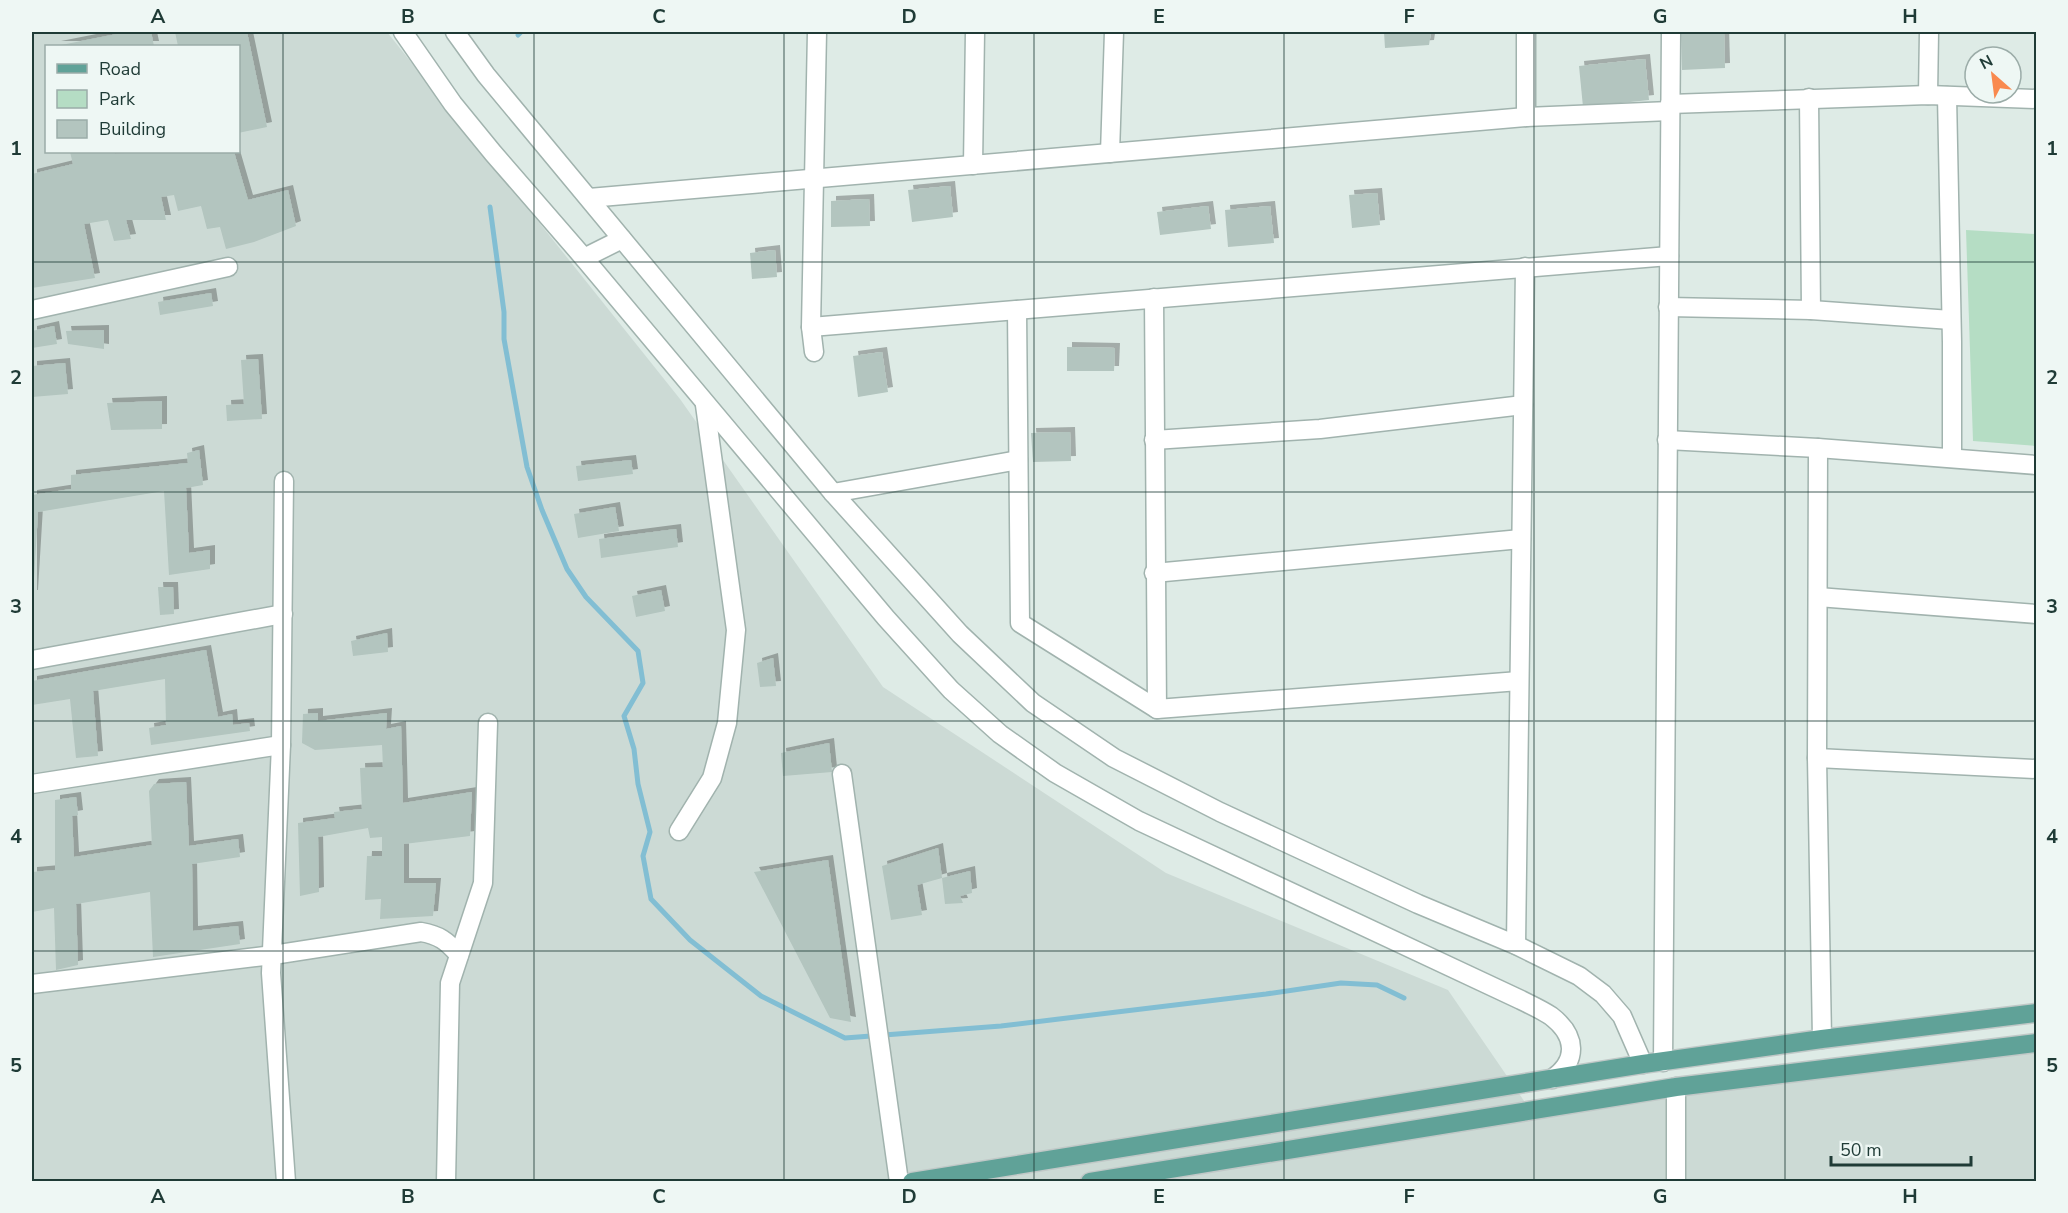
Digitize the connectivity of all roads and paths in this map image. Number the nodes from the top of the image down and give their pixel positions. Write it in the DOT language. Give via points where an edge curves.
graph roads {
  1 [pos="403,32"];
  2 [pos="455,32"];
  3 [pos="817,32"];
  4 [pos="975,32"];
  5 [pos="1113,32"];
  6 [pos="1526,32"];
  7 [pos="1671,32"];
  8 [pos="1929,32"];
  9 [pos="1928,95"];
  10 [pos="1947,96"];
  11 [pos="1809,98"];
  12 [pos="2037,99"];
  13 [pos="1670,108"];
  14 [pos="1526,117"];
  15 [pos="1110,153"];
  16 [pos="973,165"];
  17 [pos="814,178"];
  18 [pos="589,198"];
  19 [pos="622,239"];
  20 [pos="1669,256"];
  21 [pos="584,258"];
  22 [pos="228,267"];
  23 [pos="1525,267"];
  24 [pos="1154,298"];
  25 [pos="1668,307"];
  26 [pos="32,310"];
  27 [pos="1017,310"];
  28 [pos="1811,310"];
  29 [pos="1952,320"];
  30 [pos="811,327"];
  31 [pos="814,352"];
  32 [pos="705,404"];
  33 [pos="1523,405"];
  34 [pos="1154,440"];
  35 [pos="1667,440"];
  36 [pos="1818,448"];
  37 [pos="1952,458"];
  38 [pos="1018,460"];
  39 [pos="2037,465"];
  40 [pos="284,481"];
  41 [pos="833,493"];
  42 [pos="1521,539"];
  43 [pos="1154,573"];
  44 [pos="1818,597"];
  45 [pos="283,614"];
  46 [pos="2037,614"];
  47 [pos="32,660"];
  48 [pos="1520,681"];
  49 [pos="1157,709"];
  50 [pos="488,723"];
  51 [pos="281,745"];
  52 [pos="1817,758"];
  53 [pos="2037,769"];
  54 [pos="842,774"];
  55 [pos="32,784"];
  56 [pos="679,831"];
  57 [pos="1516,945"];
  58 [pos="273,955"];
  59 [pos="459,955"];
  60 [pos="32,984"];
  61 [pos="2037,1013"];
  62 [pos="1822,1039"];
  63 [pos="2037,1043"];
  64 [pos="1663,1062"];
  65 [pos="1643,1064"];
  66 [pos="1552,1079"];
  67 [pos="1676,1087"];
  68 [pos="286,1182"];
  69 [pos="446,1182"];
  70 [pos="899,1182"];
  71 [pos="912,1182"];
  72 [pos="1090,1182"];
  73 [pos="1676,1182"];
  1 -- 21 [label="street" via="453,104"];
  2 -- 18 [label="street"];
  3 -- 17 [label="street"];
  4 -- 16 [label="street"];
  5 -- 15 [label="street"];
  6 -- 14 [label="street"];
  7 -- 13 [label="street"];
  8 -- 9 [label="street"];
  9 -- 10 [label="street"];
  9 -- 11 [label="street"];
  10 -- 12 [label="street"];
  10 -- 29 [label="street"];
  11 -- 13 [label="street"];
  11 -- 28 [label="street"];
  13 -- 14 [label="street"];
  13 -- 20 [label="street"];
  14 -- 15 [label="street"];
  15 -- 16 [label="street"];
  16 -- 17 [label="street"];
  17 -- 18 [label="street"];
  17 -- 30 [label="street"];
  18 -- 19 [label="street"];
  19 -- 21 [label="street"];
  19 -- 41 [label="street"];
  20 -- 23 [label="street"];
  20 -- 25 [label="street"];
  21 -- 32 [label="street"];
  22 -- 26 [label="street"];
  23 -- 24 [label="street"];
  23 -- 33 [label="street"];
  24 -- 27 [label="street"];
  24 -- 34 [label="street"];
  25 -- 28 [label="street"];
  25 -- 35 [label="street"];
  27 -- 30 [label="street"];
  27 -- 38 [label="street"];
  28 -- 29 [label="street"];
  29 -- 37 [label="street"];
  30 -- 31 [label="street"];
  32 -- 56 [label="street" via="736,630 728,723 712,778"];
  32 -- 66 [label="street" via="886,618 951,690 1000,734 1056,773 1139,821 1551,1017 1569,1037 1572,1051 1570,1062"];
  33 -- 34 [label="street" via="1320,429"];
  33 -- 42 [label="street"];
  34 -- 43 [label="street"];
  35 -- 36 [label="street"];
  35 -- 64 [label="street"];
  36 -- 37 [label="street"];
  36 -- 44 [label="street"];
  37 -- 39 [label="street"];
  38 -- 41 [label="street"];
  38 -- 49 [label="street" via="1020,622"];
  40 -- 45 [label="street"];
  41 -- 57 [label="street" via="996,670 1033,703 1084,739 1220,812"];
  42 -- 43 [label="street"];
  42 -- 48 [label="street"];
  43 -- 49 [label="street"];
  44 -- 46 [label="street"];
  44 -- 52 [label="street"];
  45 -- 47 [label="street"];
  45 -- 51 [label="street"];
  48 -- 49 [label="street"];
  48 -- 57 [label="street"];
  50 -- 59 [label="street" via="483,883"];
  51 -- 55 [label="street"];
  51 -- 58 [label="street"];
  52 -- 53 [label="street"];
  52 -- 62 [label="street"];
  54 -- 70 [label="street"];
  57 -- 65 [label="street" via="1579,976 1603,994 1622,1016"];
  58 -- 59 [label="street" via="421,932 447,940"];
  58 -- 60 [label="street"];
  58 -- 68 [label="street"];
  59 -- 69 [label="street" via="450,983"];
  61 -- 62 [label="main road"];
  62 -- 64 [label="main road"];
  63 -- 67 [label="main road"];
  64 -- 65 [label="main road"];
  65 -- 66 [label="main road"];
  66 -- 71 [label="main road"];
  67 -- 72 [label="main road"];
  67 -- 73 [label="street"];
}
